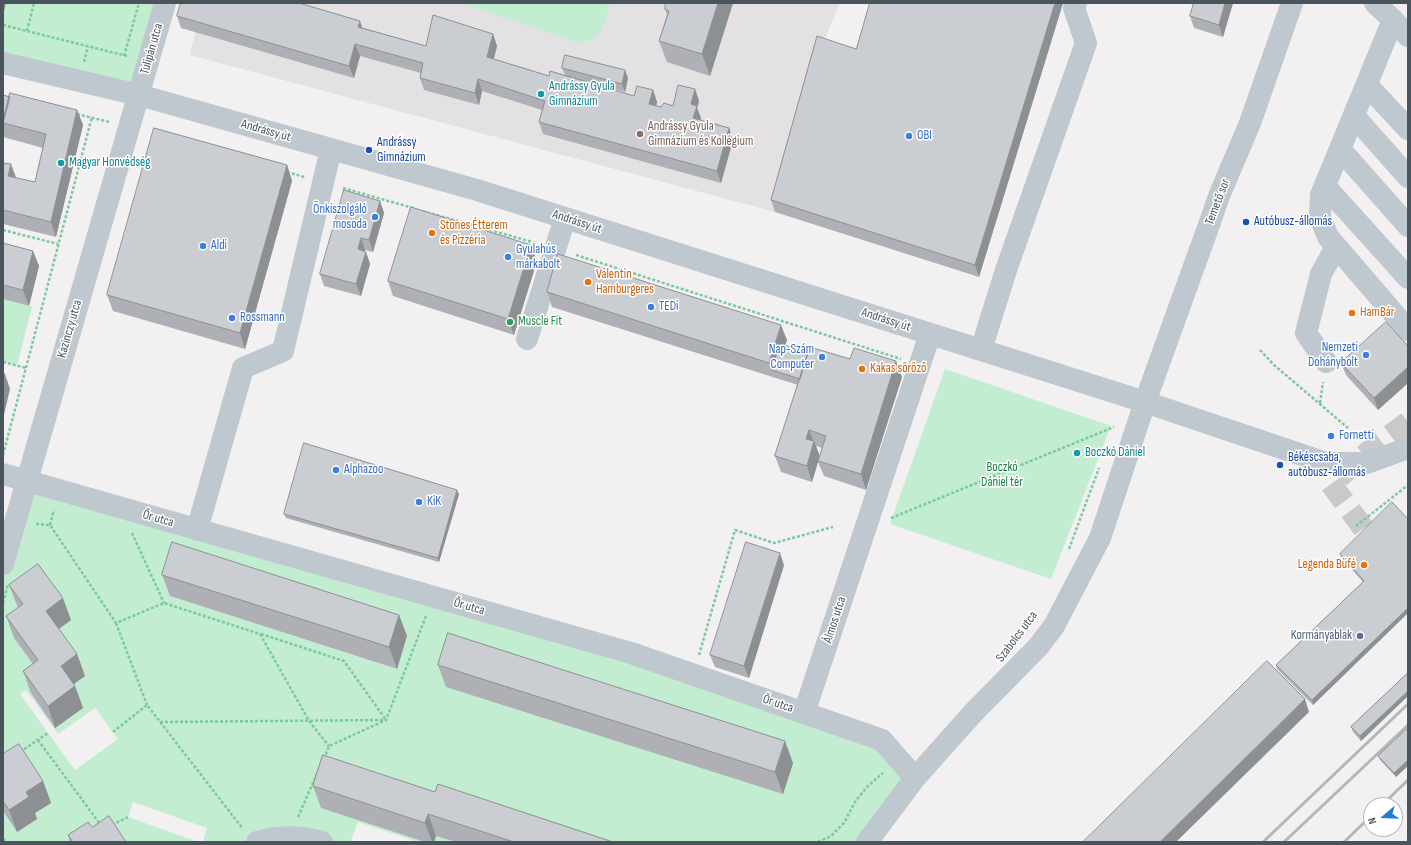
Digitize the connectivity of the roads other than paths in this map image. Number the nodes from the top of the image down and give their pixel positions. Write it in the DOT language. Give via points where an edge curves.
graph roads {
  1 [pos="165,3"];
  2 [pos="1076,3"];
  3 [pos="1292,3"];
  4 [pos="1375,3"];
  5 [pos="1394,20"];
  6 [pos="1408,36"];
  7 [pos="3,63"];
  8 [pos="1367,85"];
  9 [pos="139,95"];
  10 [pos="1354,116"];
  11 [pos="1408,130"];
  12 [pos="331,149"];
  13 [pos="1340,149"];
  14 [pos="1408,177"];
  15 [pos="1325,186"];
  16 [pos="564,218"];
  17 [pos="1408,226"];
  18 [pos="1336,247"];
  19 [pos="1408,278"];
  20 [pos="1408,330"];
  21 [pos="930,334"];
  22 [pos="527,339"];
  23 [pos="981,350"];
  24 [pos="1326,362"];
  25 [pos="1136,399"];
  26 [pos="1408,448"];
  27 [pos="3,474"];
  28 [pos="26,482"];
  29 [pos="197,530"];
  30 [pos="3,564"];
  31 [pos="804,713"];
  32 [pos="915,778"];
  33 [pos="250,836"];
  34 [pos="322,842"];
  35 [pos="866,842"];
  1 -- 9 [label="street, Tulipán utca"];
  2 -- 23 [label="street" via="1074,8 1086,43 1006,270"];
  3 -- 25 [label="street, Temető sor" via="1250,123 1219,196 1165,349"];
  4 -- 5 [label="street"];
  5 -- 6 [label="street"];
  5 -- 8 [label="street"];
  7 -- 9 [label="street, Andrássy út"];
  8 -- 10 [label="street"];
  8 -- 11 [label="street"];
  9 -- 12 [label="street, Andrássy út"];
  9 -- 28 [label="street, Kazinczy utca"];
  10 -- 13 [label="street"];
  10 -- 14 [label="street"];
  12 -- 16 [label="street, Andrássy út" via="477,190"];
  12 -- 29 [label="street" via="283,351 244,368"];
  13 -- 15 [label="street"];
  13 -- 17 [label="street"];
  15 -- 18 [label="street" via="1321,195 1320,217 1328,237"];
  15 -- 19 [label="street"];
  16 -- 21 [label="street, Andrássy út"];
  16 -- 22 [label="street"];
  18 -- 20 [label="street"];
  18 -- 24 [label="street" via="1322,274 1306,333"];
  21 -- 23 [label="street, Andrássy út"];
  21 -- 31 [label="street, Álmos utca"];
  23 -- 25 [label="street, Andrássy út"];
  25 -- 26 [label="street, Andrássy út" via="1326,463 1367,463"];
  25 -- 32 [label="street, Szabolcs utca" via="1100,538 1054,626 1038,647 974,712"];
  27 -- 28 [label="street, Őr utca"];
  28 -- 29 [label="street, Őr utca"];
  28 -- 30 [label="street, Kazinczy utca"];
  29 -- 31 [label="street, Őr utca" via="631,653"];
  31 -- 32 [label="street, Őr utca" via="882,740"];
  32 -- 35 [label="street, Szabolcs utca"];
  33 -- 34 [label="street"];
}
